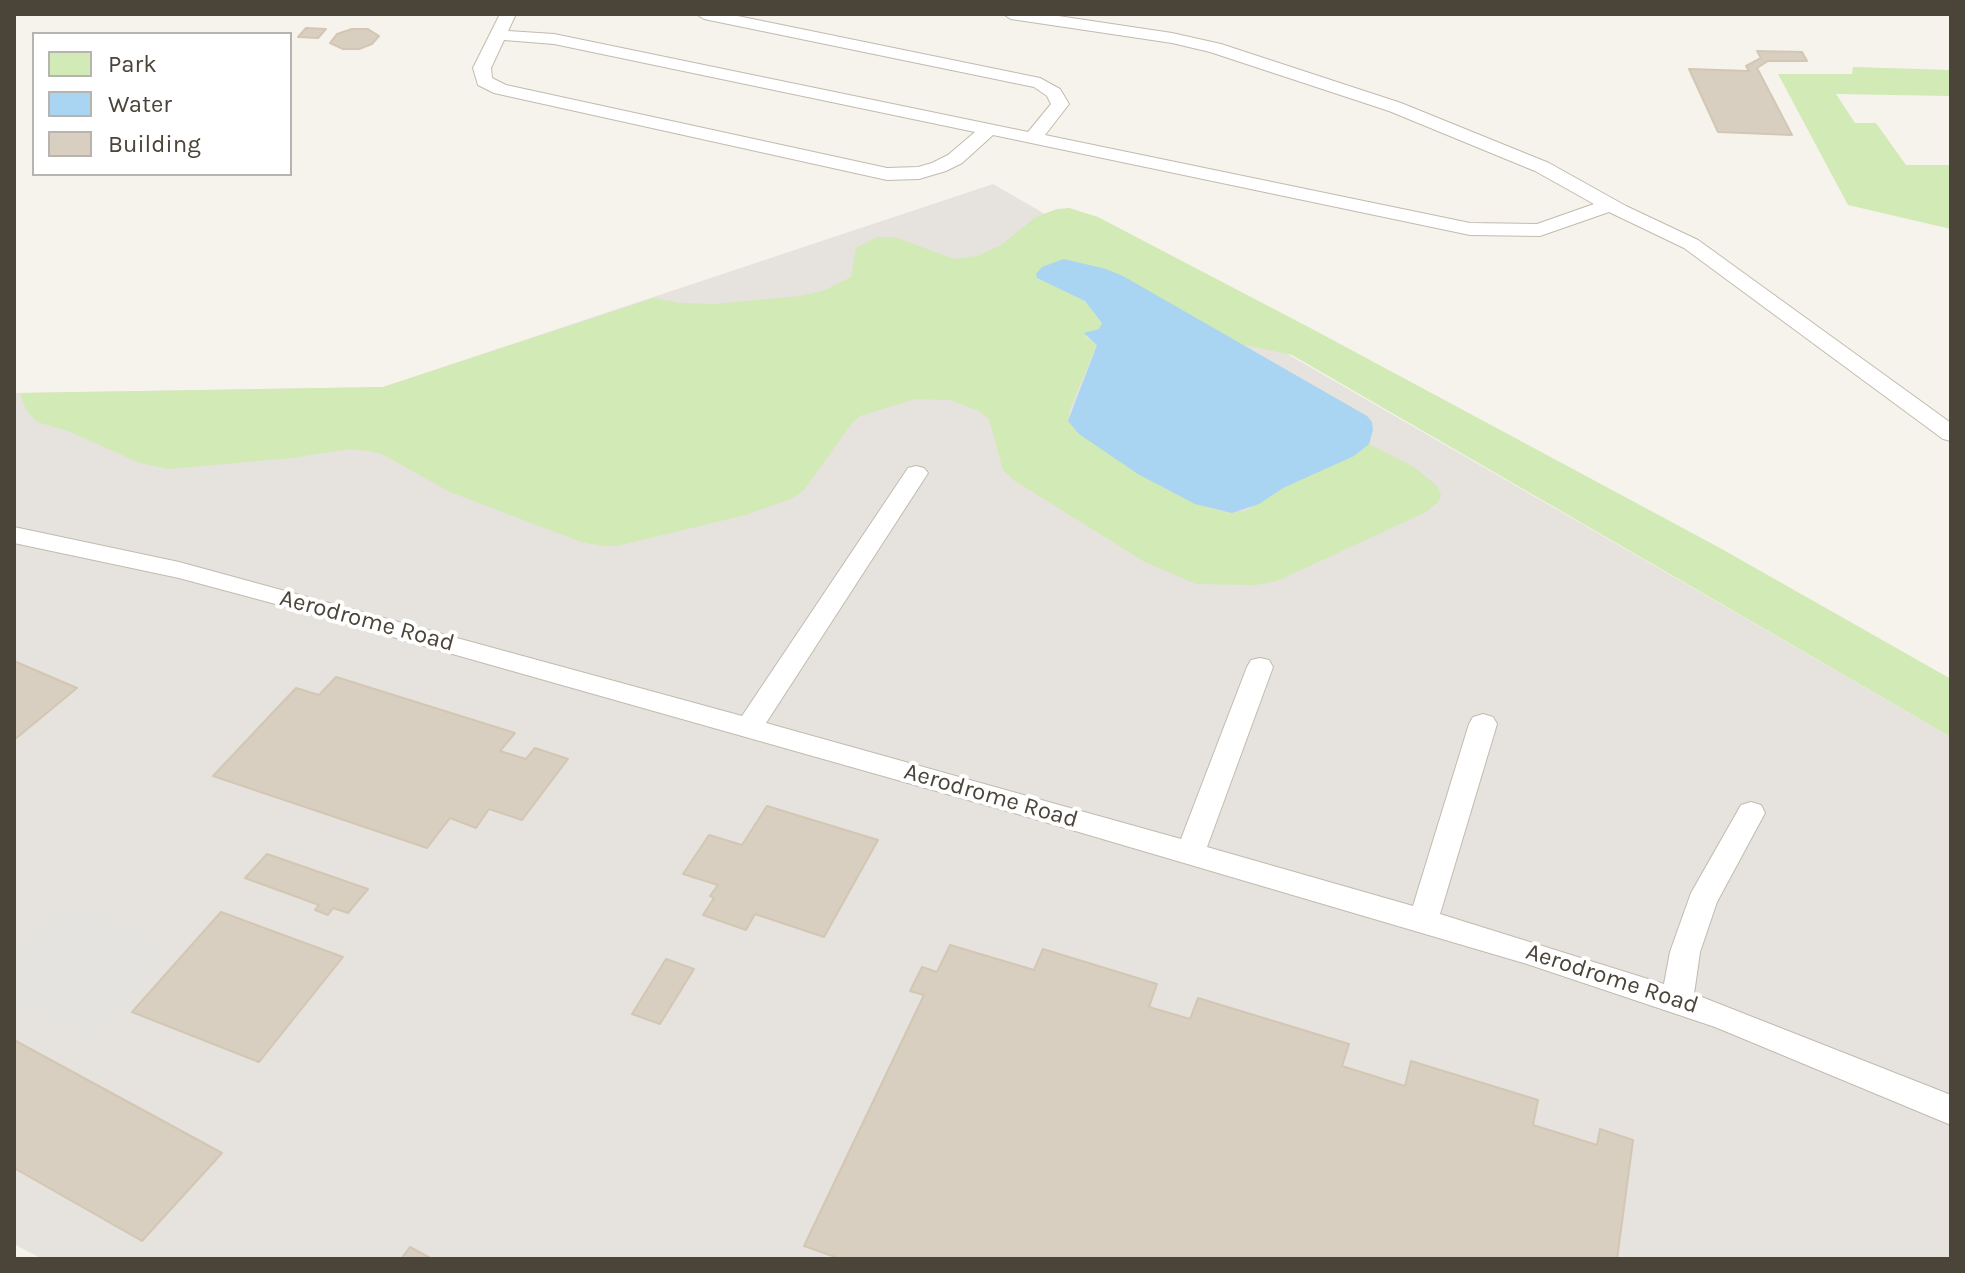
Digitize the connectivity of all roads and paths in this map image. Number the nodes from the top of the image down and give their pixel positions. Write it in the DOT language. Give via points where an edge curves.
graph roads {
  1 [pos="508,14"];
  2 [pos="704,14"];
  3 [pos="1011,14"];
  4 [pos="498,35"];
  5 [pos="988,130"];
  6 [pos="1032,139"];
  7 [pos="1610,205"];
  8 [pos="1951,434"];
  9 [pos="916,473"];
  10 [pos="14,535"];
  11 [pos="1260,667"];
  12 [pos="1483,724"];
  13 [pos="749,727"];
  14 [pos="1751,813"];
  15 [pos="1190,853"];
  16 [pos="1423,921"];
  17 [pos="1677,1001"];
  18 [pos="1951,1110"];
  1 -- 4 [label="lane"];
  2 -- 6 [label="lane" via="1040,83 1060,104"];
  3 -- 7 [label="lane" via="1172,38 1241,55 1441,125 1542,167"];
  4 -- 5 [label="lane" via="554,39"];
  4 -- 5 [label="lane" via="482,68 482,77 493,86 876,172 908,174 939,167"];
  5 -- 6 [label="lane"];
  6 -- 7 [label="lane" via="1484,231 1540,230"];
  7 -- 8 [label="lane" via="1691,244"];
  9 -- 13 [label="lane"];
  10 -- 13 [label="lane, Aerodrome Road" via="194,574"];
  11 -- 15 [label="lane"];
  12 -- 16 [label="lane"];
  13 -- 15 [label="lane, Aerodrome Road"];
  14 -- 17 [label="lane" via="1702,901 1685,952"];
  15 -- 16 [label="lane, Aerodrome Road"];
  16 -- 17 [label="lane, Aerodrome Road"];
  17 -- 18 [label="lane, Aerodrome Road"];
}
